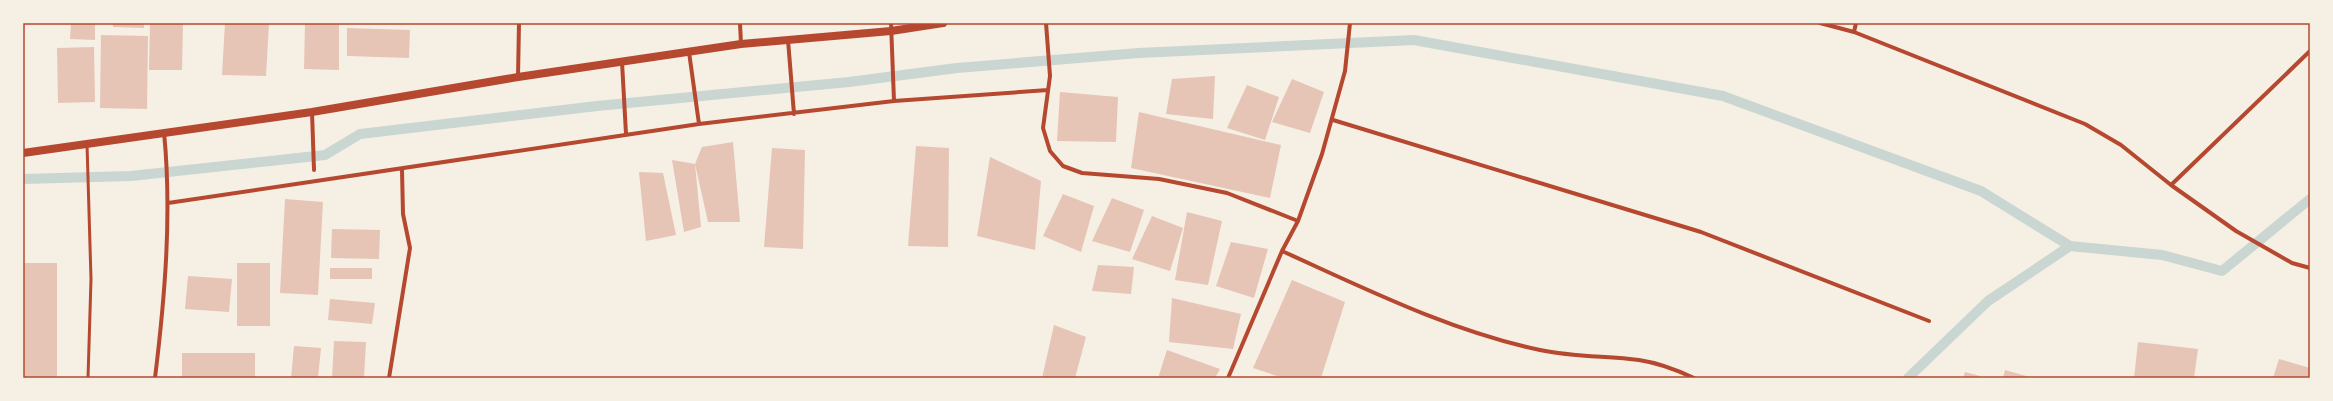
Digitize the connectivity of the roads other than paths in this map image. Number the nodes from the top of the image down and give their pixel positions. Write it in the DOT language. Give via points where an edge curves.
graph roads {
  1 [pos="519,23"];
  2 [pos="740,23"];
  3 [pos="943,23"];
  4 [pos="1046,23"];
  5 [pos="1350,23"];
  6 [pos="1820,23"];
  7 [pos="1856,23"];
  8 [pos="891,27"];
  9 [pos="1854,32"];
  10 [pos="788,40"];
  11 [pos="741,44"];
  12 [pos="2310,51"];
  13 [pos="689,52"];
  14 [pos="622,62"];
  15 [pos="518,77"];
  16 [pos="1048,90"];
  17 [pos="894,101"];
  18 [pos="312,112"];
  19 [pos="794,114"];
  20 [pos="1333,120"];
  21 [pos="699,124"];
  22 [pos="164,132"];
  23 [pos="626,134"];
  24 [pos="87,142"];
  25 [pos="23,153"];
  26 [pos="314,170"];
  27 [pos="402,170"];
  28 [pos="2171,185"];
  29 [pos="168,203"];
  30 [pos="1298,221"];
  31 [pos="1282,251"];
  32 [pos="2310,268"];
  33 [pos="1929,321"];
  34 [pos="88,378"];
  35 [pos="155,378"];
  36 [pos="389,378"];
  37 [pos="1228,378"];
  38 [pos="1694,378"];
  1 -- 15 [label="street"];
  2 -- 11 [label="street"];
  3 -- 8 [label="main road"];
  4 -- 16 [label="street" via="1050,76"];
  5 -- 20 [label="street" via="1345,71"];
  6 -- 9 [label="street"];
  7 -- 9 [label="street"];
  8 -- 10 [label="main road"];
  8 -- 17 [label="street"];
  9 -- 28 [label="street" via="2085,124 2121,145"];
  10 -- 11 [label="main road"];
  10 -- 19 [label="street"];
  11 -- 13 [label="main road"];
  12 -- 28 [label="street"];
  13 -- 14 [label="main road"];
  13 -- 21 [label="street"];
  14 -- 15 [label="main road"];
  14 -- 23 [label="street"];
  15 -- 18 [label="main road"];
  16 -- 17 [label="street"];
  16 -- 30 [label="street" via="1043,128 1050,152 1063,166 1082,173 1159,178 1227,193"];
  17 -- 19 [label="street"];
  18 -- 22 [label="main road"];
  18 -- 26 [label="street"];
  19 -- 21 [label="street"];
  20 -- 30 [label="street"];
  20 -- 33 [label="street" via="1701,232"];
  21 -- 23 [label="street"];
  22 -- 24 [label="main road"];
  22 -- 29 [label="street"];
  23 -- 27 [label="street"];
  24 -- 25 [label="main road"];
  24 -- 34 [label="lane" via="91,279"];
  27 -- 29 [label="street"];
  27 -- 36 [label="street" via="404,214 410,248"];
  28 -- 32 [label="street" via="2236,231 2292,263"];
  29 -- 35 [label="street" via="167,252"];
  30 -- 31 [label="street"];
  31 -- 37 [label="street"];
  31 -- 38 [label="street" via="1406,306 1500,339 1541,350 1639,360 1672,368"];
}
